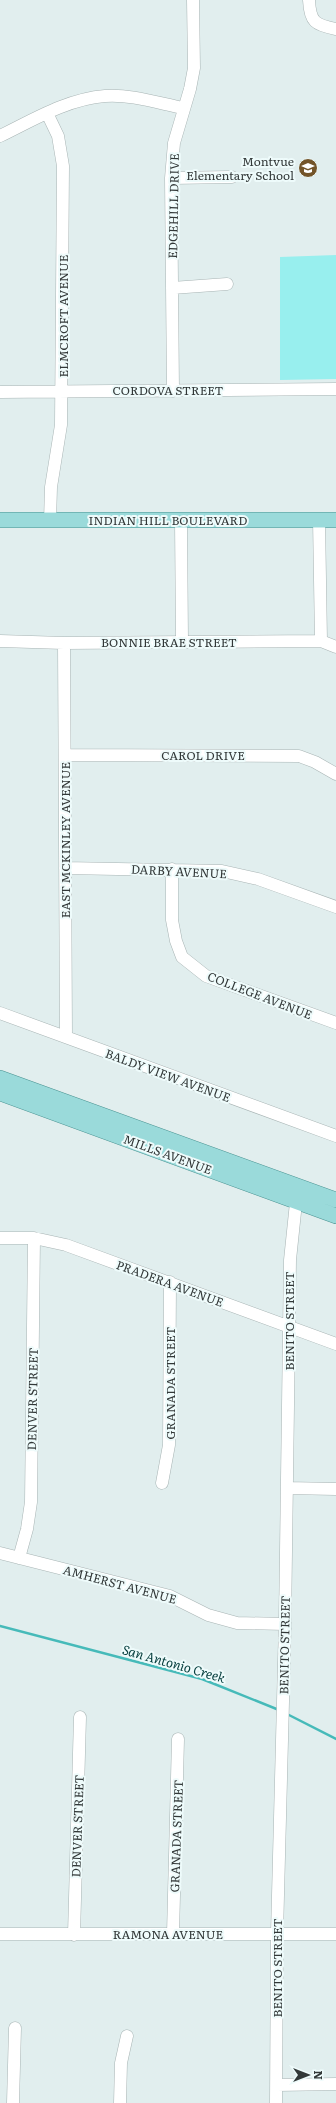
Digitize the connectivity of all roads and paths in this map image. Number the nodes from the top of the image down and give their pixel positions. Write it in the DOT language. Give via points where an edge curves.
graph roads {
  1 [pos="193,0"];
  2 [pos="309,0"];
  3 [pos="336,29"];
  4 [pos="183,108"];
  5 [pos="47,113"];
  6 [pos="0,136"];
  7 [pos="232,177"];
  8 [pos="171,178"];
  9 [pos="227,284"];
  10 [pos="172,288"];
  11 [pos="336,389"];
  12 [pos="62,391"];
  13 [pos="173,391"];
  14 [pos="0,392"];
  15 [pos="0,520"];
  16 [pos="50,520"];
  17 [pos="182,520"];
  18 [pos="319,520"];
  19 [pos="336,520"];
  20 [pos="0,641"];
  21 [pos="321,641"];
  22 [pos="182,642"];
  23 [pos="64,643"];
  24 [pos="336,647"];
  25 [pos="65,755"];
  26 [pos="336,774"];
  27 [pos="65,868"];
  28 [pos="172,869"];
  29 [pos="336,907"];
  30 [pos="0,1013"];
  31 [pos="336,1023"];
  32 [pos="66,1037"];
  33 [pos="0,1078"];
  34 [pos="0,1093"];
  35 [pos="336,1136"];
  36 [pos="297,1194"];
  37 [pos="336,1200"];
  38 [pos="336,1216"];
  39 [pos="0,1238"];
  40 [pos="34,1238"];
  41 [pos="170,1282"];
  42 [pos="290,1327"];
  43 [pos="336,1344"];
  44 [pos="162,1483"];
  45 [pos="287,1488"];
  46 [pos="336,1489"];
  47 [pos="0,1553"];
  48 [pos="19,1558"];
  49 [pos="284,1624"];
  50 [pos="80,1717"];
  51 [pos="178,1739"];
  52 [pos="0,1934"];
  53 [pos="173,1934"];
  54 [pos="278,1934"];
  55 [pos="336,1934"];
  56 [pos="74,1935"];
  57 [pos="15,2028"];
  58 [pos="127,2036"];
  59 [pos="336,2084"];
  60 [pos="277,2085"];
  61 [pos="13,2103"];
  62 [pos="120,2103"];
  63 [pos="276,2103"];
  1 -- 4 [label="street, EDGEHILL DRIVE" via="194,68"];
  2 -- 3 [label="street" via="309,14 313,21"];
  4 -- 5 [label="street" via="135,98 106,96 79,100"];
  4 -- 8 [label="street, EDGEHILL DRIVE" via="174,142"];
  5 -- 6 [label="street"];
  5 -- 12 [label="street, ELMCROFT AVENUE" via="58,136 63,166"];
  7 -- 8 [label="street"];
  8 -- 10 [label="street, EDGEHILL DRIVE"];
  9 -- 10 [label="street"];
  10 -- 13 [label="street, EDGEHILL DRIVE"];
  11 -- 13 [label="street, CORDOVA STREET"];
  12 -- 13 [label="street, CORDOVA STREET"];
  12 -- 14 [label="street, CORDOVA STREET"];
  12 -- 16 [label="street, ELMCROFT AVENUE" via="61,425"];
  15 -- 16 [label="main road, INDIAN HILL BOULEVARD"];
  16 -- 17 [label="main road, INDIAN HILL BOULEVARD"];
  17 -- 18 [label="main road, INDIAN HILL BOULEVARD"];
  17 -- 22 [label="street"];
  18 -- 19 [label="main road, INDIAN HILL BOULEVARD"];
  18 -- 21 [label="street"];
  20 -- 23 [label="street, BONNIE BRAE STREET"];
  21 -- 22 [label="street, BONNIE BRAE STREET"];
  21 -- 24 [label="street, BONNIE BRAE STREET"];
  22 -- 23 [label="street, BONNIE BRAE STREET"];
  23 -- 25 [label="street, EAST MCKINLEY AVENUE"];
  25 -- 26 [label="street, CAROL DRIVE" via="299,756"];
  25 -- 27 [label="street, EAST MCKINLEY AVENUE"];
  27 -- 28 [label="street, DARBY AVENUE"];
  27 -- 32 [label="street, EAST MCKINLEY AVENUE"];
  28 -- 29 [label="street, DARBY AVENUE" via="222,871 258,879"];
  28 -- 31 [label="street, COLLEGE AVENUE" via="172,920 182,957 206,976"];
  30 -- 32 [label="street, BALDY VIEW AVENUE"];
  32 -- 35 [label="street, BALDY VIEW AVENUE"];
  33 -- 36 [label="main road, MILLS AVENUE"];
  34 -- 36 [label="main road, MILLS AVENUE"];
  36 -- 37 [label="main road, MILLS AVENUE"];
  36 -- 38 [label="main road, MILLS AVENUE"];
  36 -- 42 [label="street, BENITO STREET" via="290,1260"];
  39 -- 40 [label="street, PRADERA AVENUE"];
  40 -- 41 [label="street, PRADERA AVENUE" via="66,1245"];
  40 -- 48 [label="street, DENVER STREET" via="31,1502"];
  41 -- 42 [label="street, PRADERA AVENUE"];
  41 -- 44 [label="street, GRANADA STREET" via="169,1445"];
  42 -- 43 [label="street, PRADERA AVENUE"];
  42 -- 45 [label="street, BENITO STREET"];
  45 -- 46 [label="street"];
  45 -- 49 [label="street, BENITO STREET"];
  47 -- 48 [label="street, AMHERST AVENUE"];
  48 -- 49 [label="street, AMHERST AVENUE" via="170,1596 208,1615 238,1623"];
  49 -- 54 [label="street, BENITO STREET"];
  50 -- 56 [label="street, DENVER STREET"];
  51 -- 53 [label="street, GRANADA STREET"];
  52 -- 56 [label="street, RAMONA AVENUE"];
  53 -- 54 [label="street, RAMONA AVENUE"];
  53 -- 56 [label="street, RAMONA AVENUE"];
  54 -- 55 [label="street, RAMONA AVENUE"];
  54 -- 60 [label="street, BENITO STREET"];
  57 -- 61 [label="street"];
  58 -- 62 [label="street" via="121,2063"];
  59 -- 60 [label="street"];
  60 -- 63 [label="street, BENITO STREET"];
}
